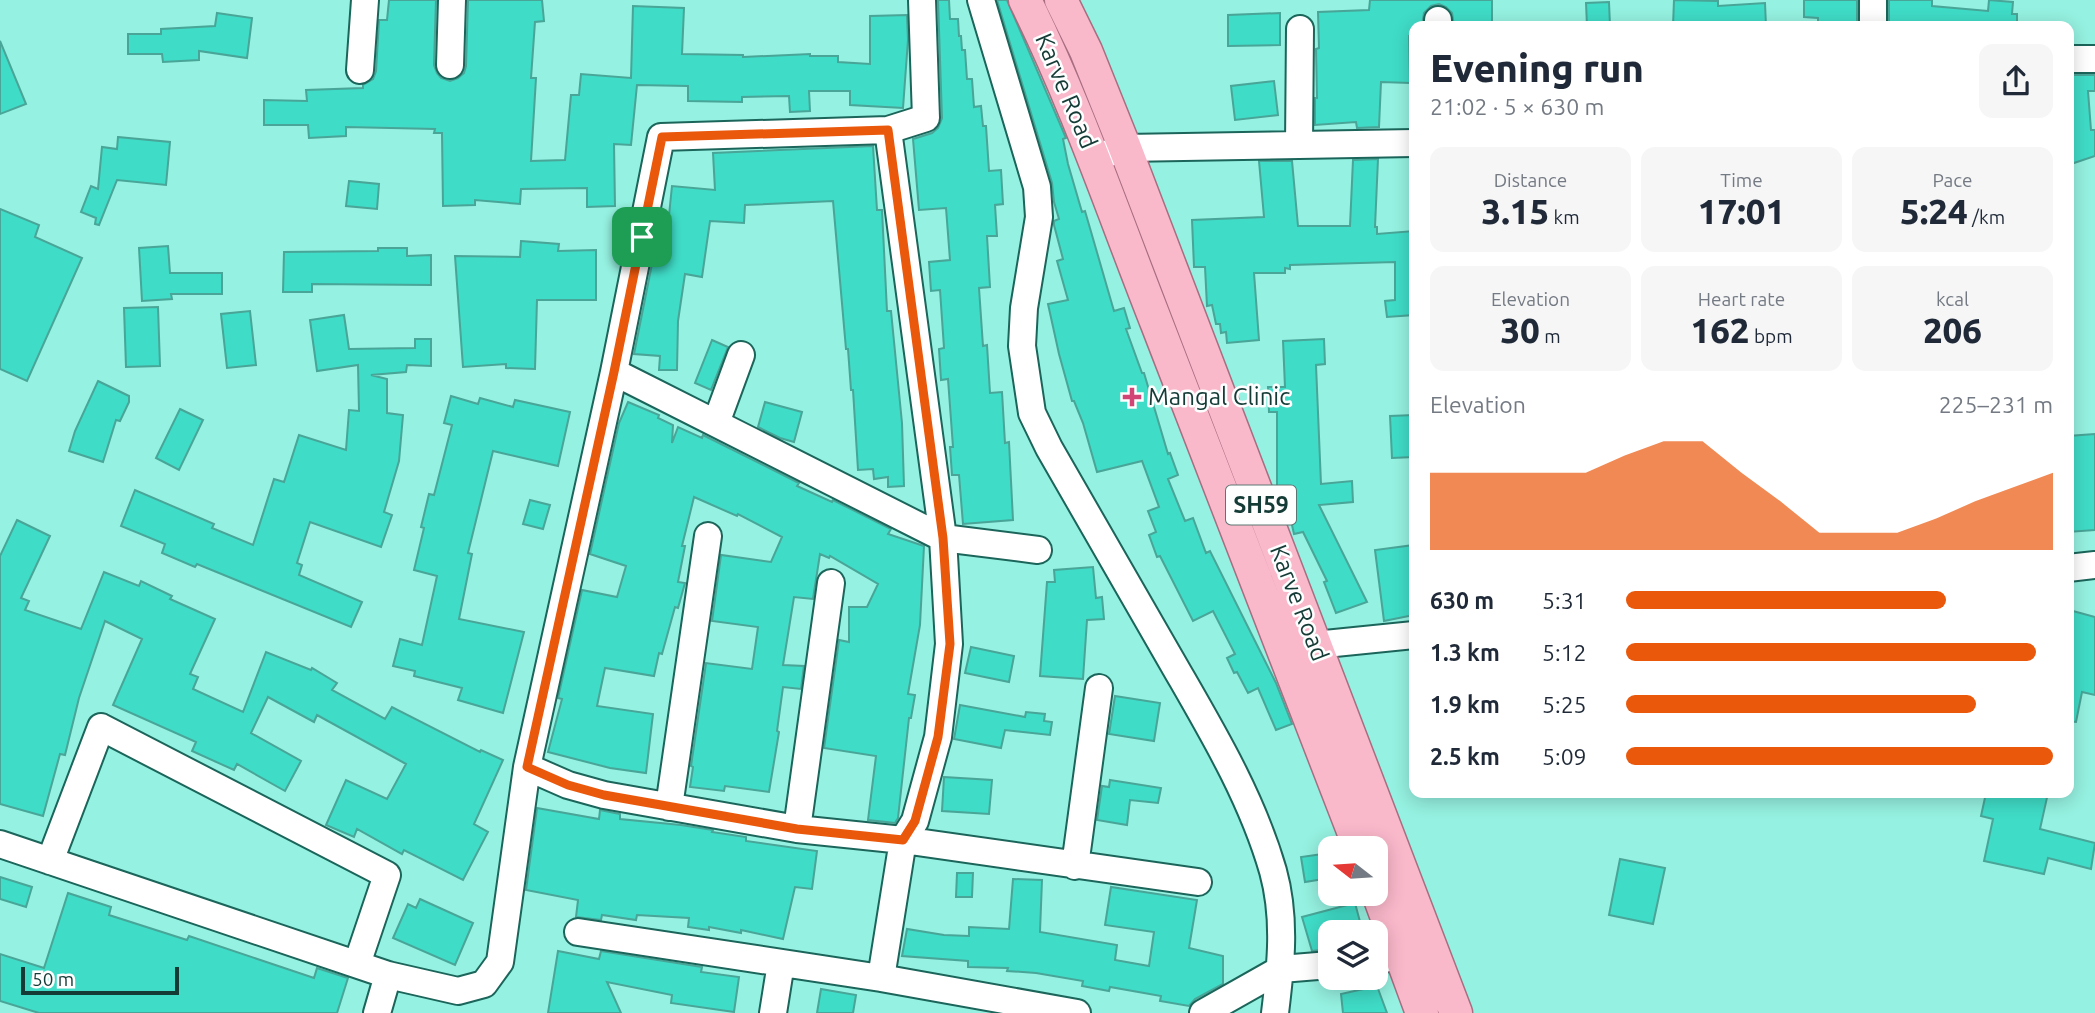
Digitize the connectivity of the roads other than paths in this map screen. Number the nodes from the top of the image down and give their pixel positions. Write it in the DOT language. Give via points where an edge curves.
graph roads {
  1 [pos="365,0"];
  2 [pos="452,0"];
  3 [pos="922,0"];
  4 [pos="981,0"];
  5 [pos="1025,0"];
  6 [pos="1061,0"];
  7 [pos="1873,0"];
  8 [pos="1873,21"];
  9 [pos="1300,29"];
  10 [pos="2074,59"];
  11 [pos="2095,59"];
  12 [pos="450,65"];
  13 [pos="360,71"];
  14 [pos="888,130"];
  15 [pos="1409,143"];
  16 [pos="1300,145"];
  17 [pos="1125,148"];
  18 [pos="1094,158"];
  19 [pos="741,355"];
  20 [pos="614,372"];
  21 [pos="716,423"];
  22 [pos="708,536"];
  23 [pos="943,538"];
  24 [pos="1038,550"];
  25 [pos="2095,565"];
  26 [pos="2074,567"];
  27 [pos="831,583"];
  28 [pos="1409,636"];
  29 [pos="1315,645"];
  30 [pos="1284,655"];
  31 [pos="1099,688"];
  32 [pos="527,767"];
  33 [pos="669,807"];
  34 [pos="797,829"];
  35 [pos="1355,836"];
  36 [pos="903,840"];
  37 [pos="0,844"];
  38 [pos="50,861"];
  39 [pos="1075,866"];
  40 [pos="1198,882"];
  41 [pos="1383,906"];
  42 [pos="578,932"];
  43 [pos="1402,953"];
  44 [pos="781,963"];
  45 [pos="357,964"];
  46 [pos="1318,966"];
  47 [pos="1281,969"];
  48 [pos="388,975"];
  49 [pos="881,978"];
  50 [pos="1235,1004"];
  51 [pos="377,1013"];
  52 [pos="773,1013"];
  53 [pos="1077,1013"];
  54 [pos="1203,1013"];
  55 [pos="1275,1013"];
  56 [pos="1422,1013"];
  57 [pos="1456,1013"];
  1 -- 13 [label="street"];
  2 -- 12 [label="street"];
  3 -- 14 [label="street" via="926,118"];
  4 -- 47 [label="street" via="1038,187 1039,218 1022,346 1032,413 1237,778 1273,872 1282,922"];
  5 -- 18 [label="main road, Karve Road / SH59"];
  6 -- 17 [label="main road, Karve Road / SH59"];
  7 -- 8 [label="street"];
  9 -- 16 [label="street"];
  10 -- 11 [label="street"];
  14 -- 20 [label="street" via="662,137"];
  14 -- 23 [label="street"];
  15 -- 16 [label="street"];
  16 -- 17 [label="street"];
  17 -- 18 [label="street"];
  17 -- 29 [label="main road, Karve Road / SH59"];
  18 -- 30 [label="main road, Karve Road / SH59"];
  19 -- 21 [label="street"];
  20 -- 21 [label="street"];
  20 -- 32 [label="street"];
  21 -- 23 [label="street"];
  22 -- 33 [label="street"];
  23 -- 24 [label="street"];
  23 -- 36 [label="street" via="950,644 938,737 915,821"];
  25 -- 26 [label="street"];
  27 -- 34 [label="street"];
  28 -- 29 [label="street"];
  29 -- 30 [label="street"];
  29 -- 43 [label="main road, Karve Road / SH59"];
  30 -- 35 [label="main road, Karve Road / SH59"];
  31 -- 39 [label="street"];
  32 -- 33 [label="street" via="568,785"];
  32 -- 48 [label="street" via="500,962 484,984 458,991"];
  33 -- 34 [label="street"];
  34 -- 36 [label="street"];
  36 -- 39 [label="street"];
  36 -- 49 [label="street"];
  37 -- 38 [label="street"];
  38 -- 45 [label="street"];
  38 -- 45 [label="street" via="101,727 387,875"];
  39 -- 40 [label="street"];
  41 -- 43 [label="main road, Karve Road / SH59"];
  42 -- 44 [label="street"];
  43 -- 56 [label="main road, Karve Road / SH59"];
  43 -- 57 [label="main road, Karve Road / SH59"];
  44 -- 49 [label="street"];
  44 -- 52 [label="street"];
  45 -- 48 [label="street"];
  46 -- 47 [label="street"];
  47 -- 50 [label="street"];
  47 -- 55 [label="street"];
  48 -- 51 [label="street"];
  49 -- 53 [label="street"];
  50 -- 54 [label="street"];
}
